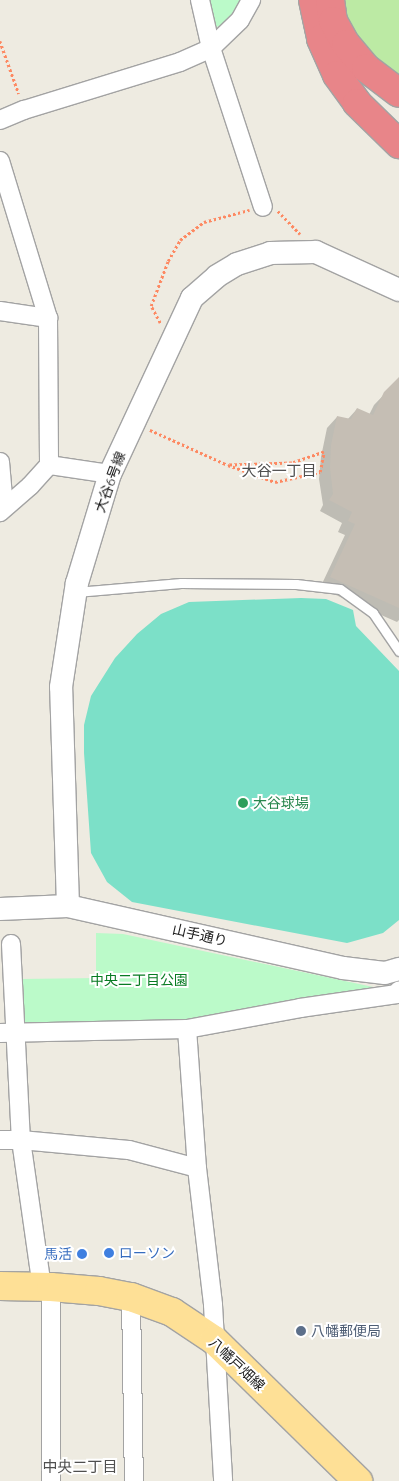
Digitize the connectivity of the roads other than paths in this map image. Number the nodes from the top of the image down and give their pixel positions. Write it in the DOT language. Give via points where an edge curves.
graph roads {
  1 [pos="200,0"];
  2 [pos="251,0"];
  3 [pos="313,0"];
  4 [pos="330,0"];
  5 [pos="211,48"];
  6 [pos="366,68"];
  7 [pos="399,82"];
  8 [pos="399,93"];
  9 [pos="0,120"];
  10 [pos="399,144"];
  11 [pos="0,161"];
  12 [pos="263,207"];
  13 [pos="399,290"];
  14 [pos="0,311"];
  15 [pos="48,318"];
  16 [pos="0,462"];
  17 [pos="49,465"];
  18 [pos="110,474"];
  19 [pos="2,510"];
  20 [pos="75,592"];
  21 [pos="399,651"];
  22 [pos="68,906"];
  23 [pos="0,909"];
  24 [pos="11,944"];
  25 [pos="399,969"];
  26 [pos="399,990"];
  27 [pos="187,1029"];
  28 [pos="8,1033"];
  29 [pos="0,1140"];
  30 [pos="20,1140"];
  31 [pos="198,1168"];
  32 [pos="0,1286"];
  33 [pos="47,1287"];
  34 [pos="131,1297"];
  35 [pos="214,1340"];
  36 [pos="51,1481"];
  37 [pos="134,1481"];
  38 [pos="223,1481"];
  39 [pos="358,1481"];
  1 -- 5 [label="street"];
  2 -- 5 [label="street" via="240,20"];
  3 -- 10 [label="highway" via="321,39 337,75 357,103"];
  4 -- 6 [label="highway" via="333,21 346,44"];
  5 -- 9 [label="street" via="180,62"];
  5 -- 12 [label="street"];
  6 -- 7 [label="highway"];
  6 -- 8 [label="highway"];
  11 -- 15 [label="street"];
  13 -- 18 [label="street, 大谷6号線" via="316,252 270,253 237,264 217,276 192,298"];
  14 -- 15 [label="street"];
  15 -- 17 [label="street"];
  16 -- 19 [label="street"];
  17 -- 18 [label="street"];
  17 -- 19 [label="street"];
  18 -- 20 [label="street, 大谷6号線"];
  20 -- 21 [label="lane" via="181,583 296,584 340,589 373,613"];
  20 -- 22 [label="street, 大谷6号線" via="61,687"];
  22 -- 23 [label="street, 山手通り"];
  22 -- 25 [label="street, 山手通り" via="343,968 385,973"];
  24 -- 28 [label="street"];
  26 -- 27 [label="street" via="397,994"];
  27 -- 28 [label="street"];
  27 -- 31 [label="street"];
  28 -- 30 [label="street"];
  29 -- 30 [label="street"];
  30 -- 31 [label="street" via="128,1150"];
  30 -- 33 [label="street"];
  31 -- 35 [label="street"];
  32 -- 33 [label="main road, 八幡戸畑線"];
  33 -- 34 [label="main road, 八幡戸畑線"];
  33 -- 36 [label="street"];
  34 -- 35 [label="main road, 八幡戸畑線" via="172,1312"];
  34 -- 37 [label="street"];
  35 -- 38 [label="street"];
  35 -- 39 [label="main road, 八幡戸畑線"];
}
